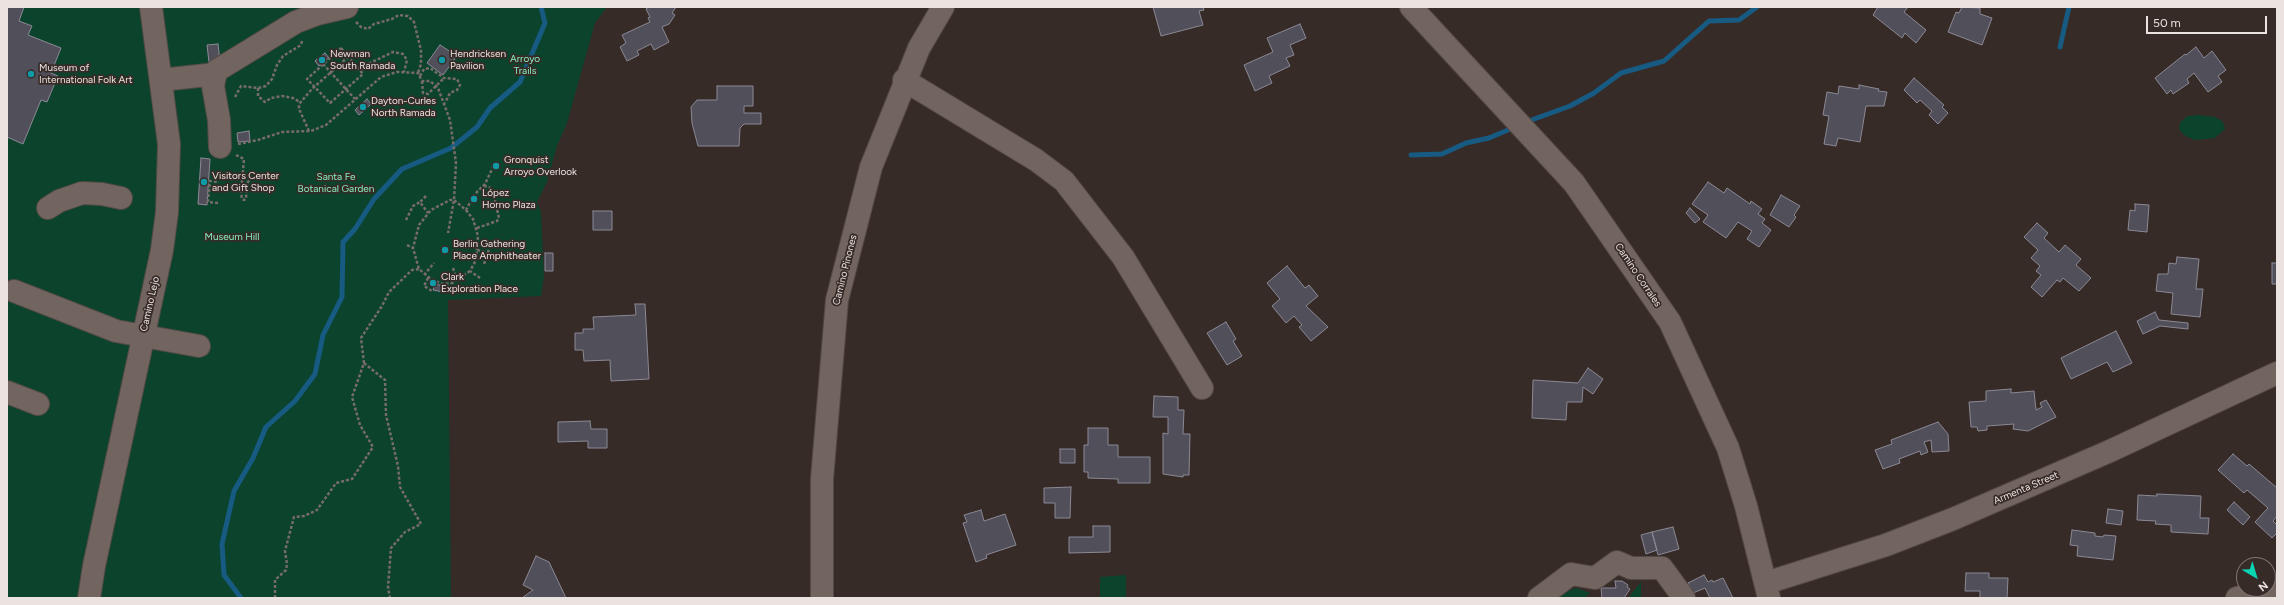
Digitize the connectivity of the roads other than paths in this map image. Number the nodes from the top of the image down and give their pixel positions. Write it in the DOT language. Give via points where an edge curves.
graph roads {
  1 [pos="151,7"];
  2 [pos="943,7"];
  3 [pos="1411,7"];
  4 [pos="349,14"];
  5 [pos="216,74"];
  6 [pos="162,80"];
  7 [pos="904,80"];
  8 [pos="229,145"];
  9 [pos="121,198"];
  10 [pos="48,208"];
  11 [pos="14,292"];
  12 [pos="143,337"];
  13 [pos="199,346"];
  14 [pos="2277,373"];
  15 [pos="1202,388"];
  16 [pos="7,392"];
  17 [pos="38,404"];
  18 [pos="2277,589"];
  19 [pos="1767,591"];
  20 [pos="89,598"];
  21 [pos="822,598"];
  22 [pos="1539,598"];
  23 [pos="1684,598"];
  24 [pos="2237,598"];
  1 -- 6 [label="street, Camino Lejo"];
  2 -- 7 [label="street, Camino Pinones"];
  3 -- 19 [label="street, Camino Corrales" via="1574,183 1670,322 1728,448 1746,506"];
  4 -- 5 [label="street" via="317,14 296,22 223,67"];
  5 -- 6 [label="street"];
  5 -- 8 [label="street" via="213,86 214,100"];
  6 -- 12 [label="street, Camino Lejo" via="169,144 168,212"];
  7 -- 15 [label="street" via="1022,152 1064,181 1124,258"];
  7 -- 21 [label="street, Camino Pinones" via="872,167 836,300 822,479"];
  9 -- 10 [label="street" via="82,193"];
  11 -- 12 [label="street" via="116,331"];
  12 -- 13 [label="street"];
  12 -- 20 [label="street, Camino Lejo"];
  14 -- 19 [label="street, Armenta Street" via="2110,451 1953,519"];
  16 -- 17 [label="street"];
  18 -- 24 [label="street"];
  22 -- 23 [label="street" via="1571,574 1595,578 1617,562 1631,568 1662,568"];
}
